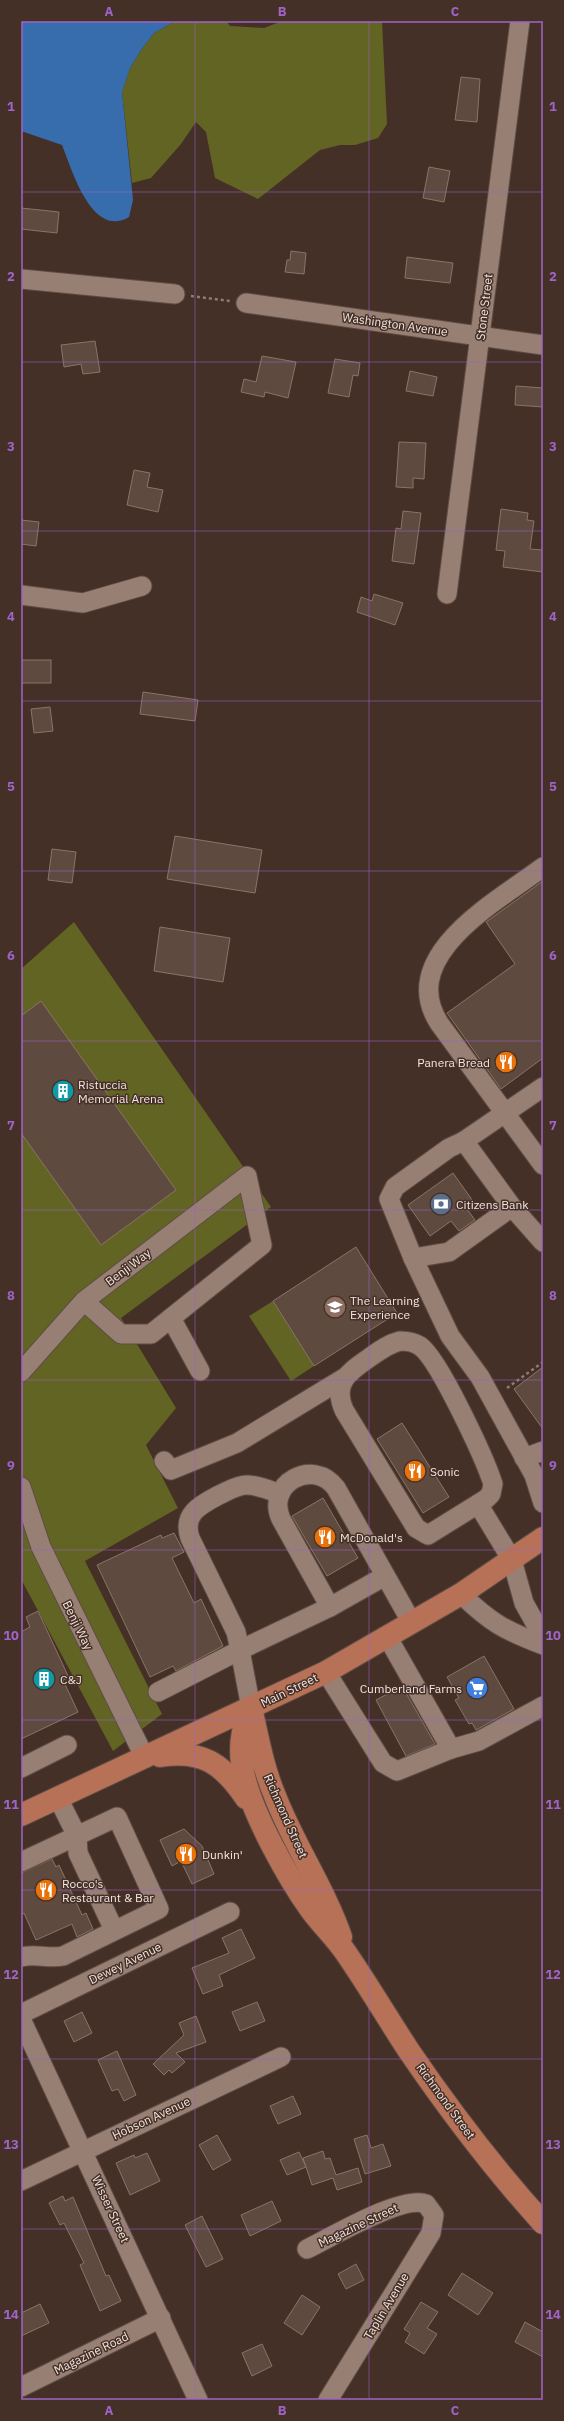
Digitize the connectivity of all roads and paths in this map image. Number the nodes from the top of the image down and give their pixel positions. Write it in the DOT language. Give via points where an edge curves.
graph roads {
  1 [pos="520,21"];
  2 [pos="21,278"];
  3 [pos="175,294"];
  4 [pos="246,303"];
  5 [pos="480,336"];
  6 [pos="543,345"];
  7 [pos="142,586"];
  8 [pos="447,594"];
  9 [pos="21,595"];
  10 [pos="543,867"];
  11 [pos="543,1087"];
  12 [pos="505,1115"];
  13 [pos="464,1141"];
  14 [pos="543,1165"];
  15 [pos="512,1207"];
  16 [pos="540,1235"];
  17 [pos="413,1258"];
  18 [pos="84,1301"];
  19 [pos="171,1318"];
  20 [pos="543,1362"];
  21 [pos="200,1371"];
  22 [pos="21,1372"];
  23 [pos="344,1378"];
  24 [pos="507,1388"];
  25 [pos="543,1451"];
  26 [pos="524,1458"];
  27 [pos="164,1460"];
  28 [pos="21,1487"];
  29 [pos="280,1494"];
  30 [pos="543,1503"];
  31 [pos="478,1504"];
  32 [pos="543,1538"];
  33 [pos="512,1560"];
  34 [pos="386,1576"];
  35 [pos="461,1594"];
  36 [pos="330,1607"];
  37 [pos="412,1624"];
  38 [pos="543,1636"];
  39 [pos="388,1638"];
  40 [pos="543,1645"];
  41 [pos="240,1650"];
  42 [pos="326,1672"];
  43 [pos="158,1692"];
  44 [pos="543,1706"];
  45 [pos="252,1708"];
  46 [pos="67,1745"];
  47 [pos="451,1748"];
  48 [pos="145,1758"];
  49 [pos="21,1768"];
  50 [pos="58,1798"];
  51 [pos="21,1815"];
  52 [pos="257,1816"];
  53 [pos="76,1836"];
  54 [pos="21,1862"];
  55 [pos="230,1912"];
  56 [pos="114,1930"];
  57 [pos="346,1952"];
  58 [pos="21,1957"];
  59 [pos="21,2014"];
  60 [pos="21,2019"];
  61 [pos="281,2057"];
  62 [pos="83,2150"];
  63 [pos="21,2180"];
  64 [pos="432,2210"];
  65 [pos="543,2223"];
  66 [pos="307,2249"];
  67 [pos="161,2318"];
  68 [pos="21,2387"];
  69 [pos="198,2400"];
  70 [pos="328,2400"];
  1 -- 5 [label="street, Stone Street"];
  2 -- 3 [label="street"];
  3 -- 4 [label="path"];
  4 -- 5 [label="street, Washington Avenue"];
  5 -- 6 [label="street, Washington Avenue"];
  5 -- 8 [label="street, Stone Street"];
  7 -- 9 [label="street" via="82,603"];
  10 -- 12 [label="street" via="465,926 439,954 430,977 429,997 435,1016"];
  11 -- 12 [label="street"];
  12 -- 13 [label="street"];
  12 -- 14 [label="street"];
  13 -- 15 [label="street"];
  13 -- 17 [label="street" via="449,1148 391,1192 389,1202"];
  15 -- 16 [label="street"];
  15 -- 17 [label="street" via="449,1252"];
  17 -- 26 [label="street" via="450,1336 480,1377"];
  18 -- 19 [label="street" via="121,1334 151,1334"];
  18 -- 19 [label="street, Benji Way" via="247,1176 262,1245"];
  18 -- 22 [label="street, Benji Way"];
  19 -- 21 [label="street"];
  20 -- 24 [label="path"];
  23 -- 27 [label="street" via="237,1443 172,1470"];
  23 -- 31 [label="street" via="340,1398 344,1410 419,1531 431,1534"];
  23 -- 31 [label="street" via="392,1343 414,1343 425,1350 461,1410 492,1480 491,1494"];
  25 -- 26 [label="street"];
  26 -- 30 [label="street"];
  28 -- 48 [label="street, Benji Way" via="41,1547"];
  29 -- 34 [label="street" via="287,1484 303,1475 313,1474 328,1480 336,1488"];
  29 -- 36 [label="street" via="277,1508 281,1519"];
  29 -- 41 [label="street" via="255,1486 241,1486 202,1504 194,1510 189,1519 190,1538 236,1632"];
  31 -- 33 [label="street"];
  32 -- 33 [label="main road, Main Street"];
  33 -- 35 [label="main road, Main Street"];
  33 -- 38 [label="street" via="524,1603"];
  34 -- 36 [label="street"];
  34 -- 37 [label="street"];
  35 -- 37 [label="main road, Main Street"];
  35 -- 40 [label="street" via="480,1614 505,1631"];
  36 -- 41 [label="street"];
  37 -- 39 [label="main road, Main Street"];
  39 -- 42 [label="main road, Main Street"];
  39 -- 47 [label="street"];
  41 -- 43 [label="street"];
  41 -- 45 [label="street"];
  42 -- 45 [label="main road, Main Street"];
  42 -- 47 [label="street" via="383,1763 391,1770 403,1771"];
  44 -- 47 [label="street" via="479,1741"];
  45 -- 48 [label="main road, Main Street"];
  45 -- 52 [label="main road, Richmond Street" via="242,1732 240,1747 244,1777"];
  45 -- 57 [label="main road, Richmond Street" via="262,1755 275,1797 326,1900"];
  46 -- 49 [label="street"];
  48 -- 50 [label="main road, Main Street"];
  48 -- 52 [label="main road" via="188,1754 215,1763 238,1786"];
  50 -- 51 [label="main road, Main Street"];
  50 -- 53 [label="street"];
  52 -- 57 [label="main road, Richmond Street" via="303,1898"];
  53 -- 54 [label="street"];
  53 -- 56 [label="street" via="78,1853"];
  53 -- 56 [label="street" via="117,1817 159,1909"];
  55 -- 59 [label="street, Dewey Avenue"];
  56 -- 58 [label="street" via="63,1956"];
  57 -- 65 [label="main road, Richmond Street" via="444,2100 471,2137"];
  60 -- 62 [label="street, Wisser Street"];
  61 -- 62 [label="street, Hobson Avenue"];
  62 -- 63 [label="street, Hobson Avenue"];
  62 -- 67 [label="street, Wisser Street"];
  64 -- 66 [label="street, Magazine Street" via="426,2204 418,2202 398,2206"];
  64 -- 70 [label="street, Taplin Avenue" via="434,2221 431,2233"];
  67 -- 68 [label="street, Magazine Road"];
  67 -- 69 [label="street, Wisser Street"];
}
